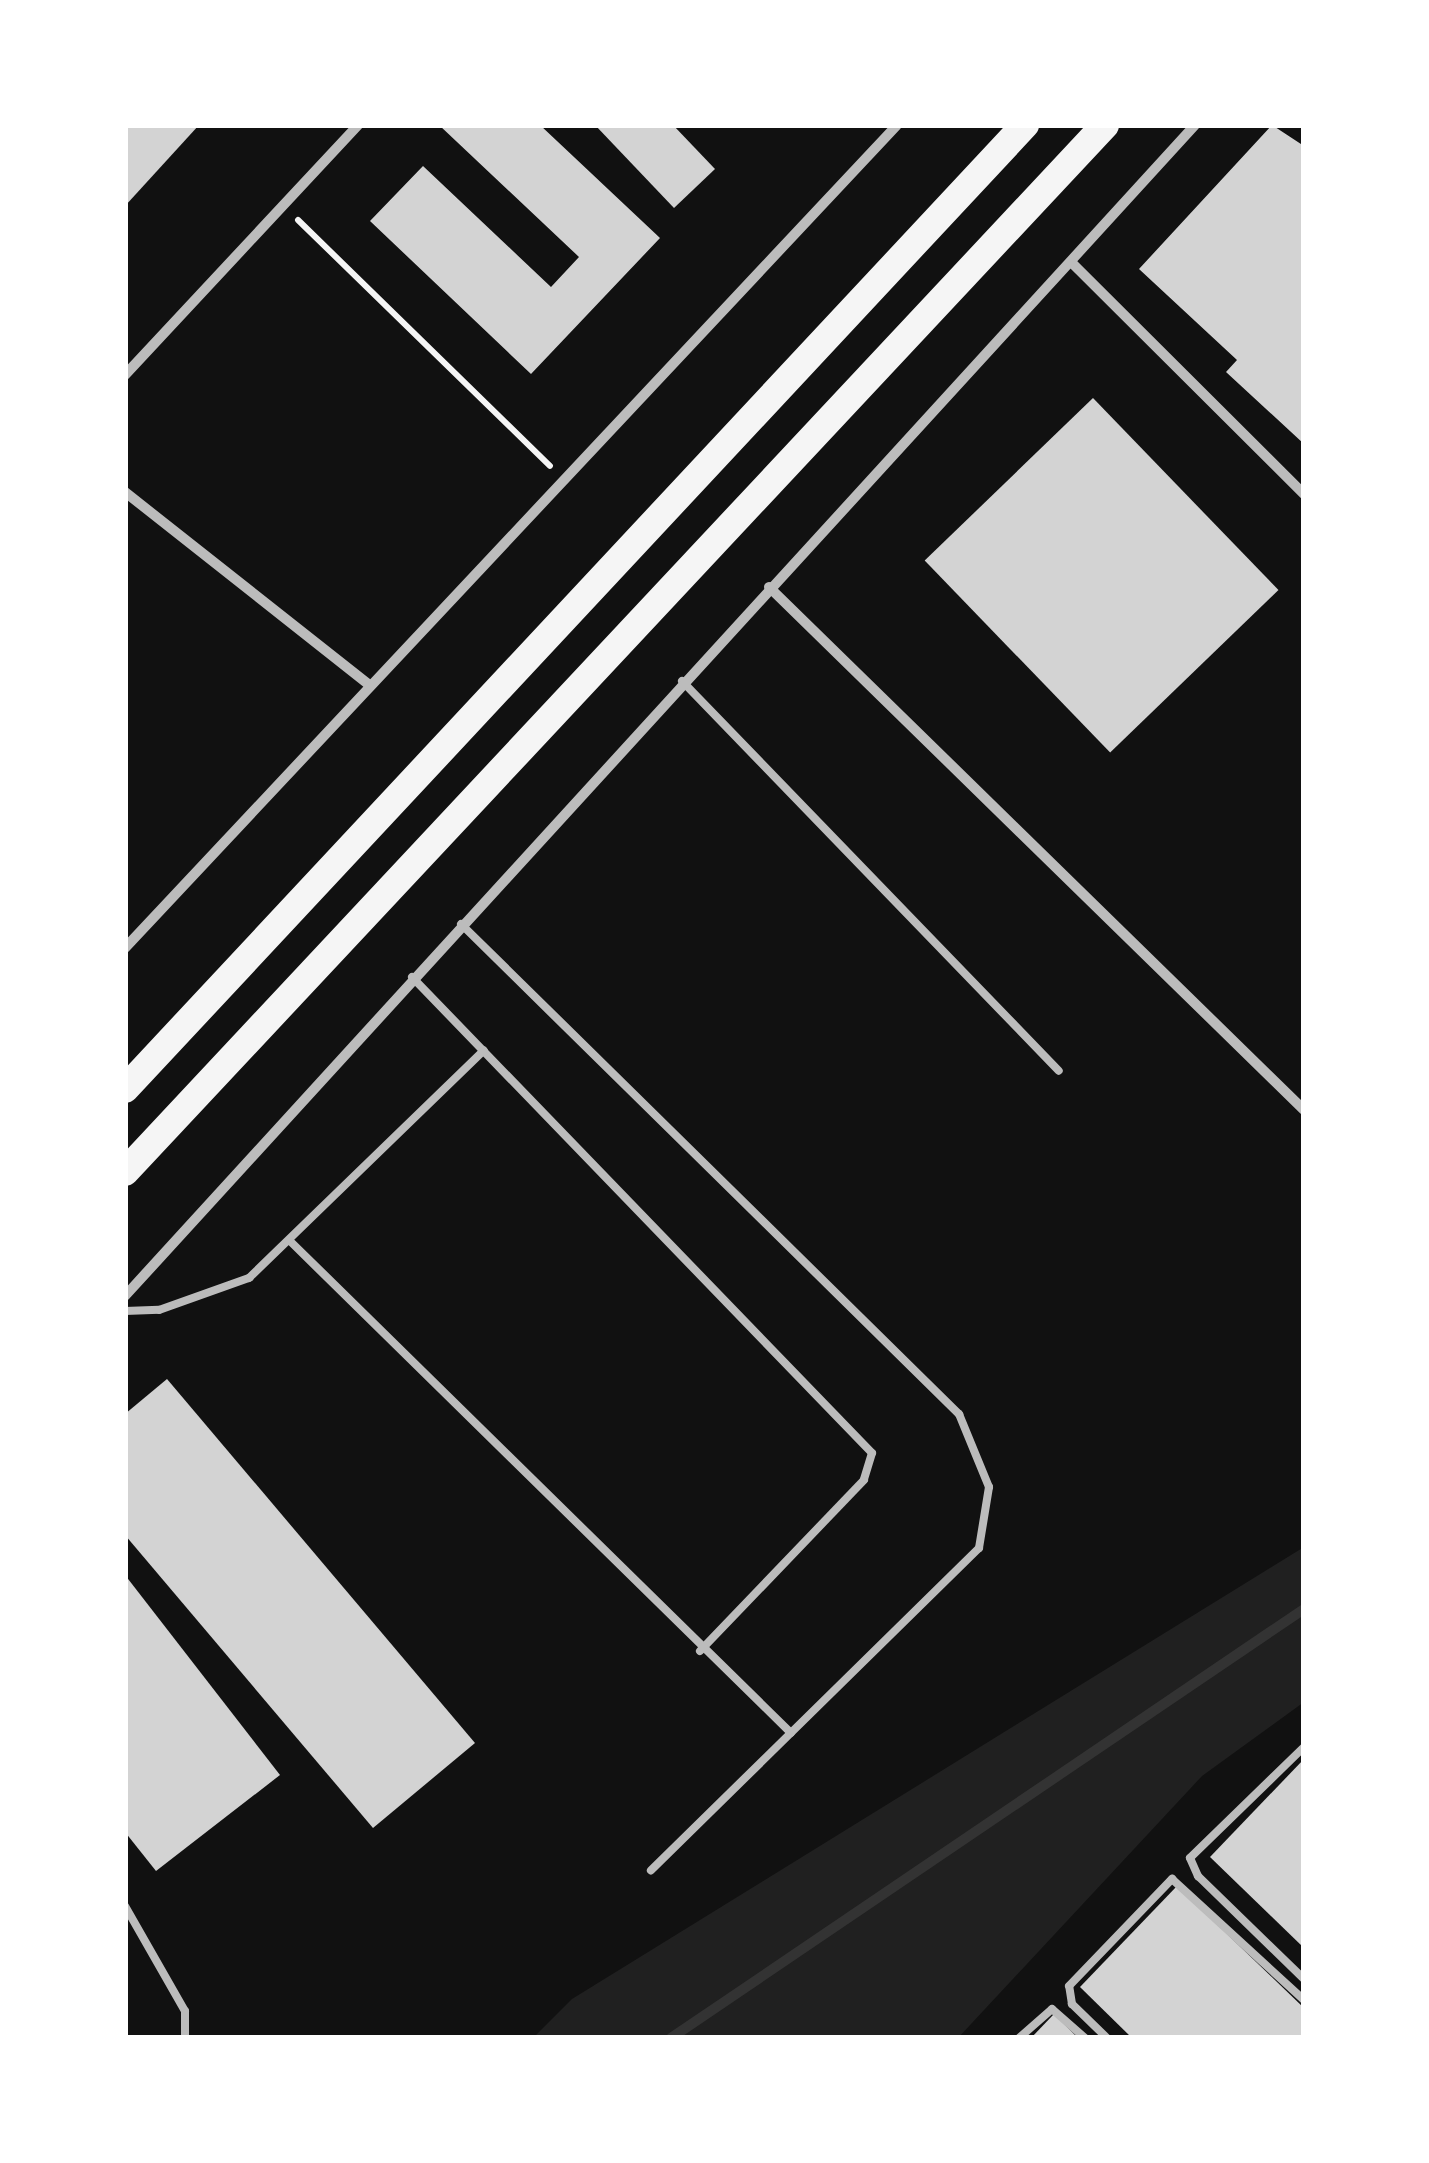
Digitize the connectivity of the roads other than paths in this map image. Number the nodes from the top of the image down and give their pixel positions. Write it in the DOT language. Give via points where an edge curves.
graph roads {
  1 [pos="358,125"];
  2 [pos="897,125"];
  3 [pos="1025,125"];
  4 [pos="1104,125"];
  5 [pos="1196,125"];
  6 [pos="1071,262"];
  7 [pos="125,375"];
  8 [pos="125,492"];
  9 [pos="1304,494"];
  10 [pos="768,587"];
  11 [pos="682,681"];
  12 [pos="369,684"];
  13 [pos="461,924"];
  14 [pos="125,948"];
  15 [pos="412,977"];
  16 [pos="484,1050"];
  17 [pos="1059,1071"];
  18 [pos="125,1089"];
  19 [pos="1304,1110"];
  20 [pos="125,1172"];
  21 [pos="290,1241"];
  22 [pos="125,1296"];
  23 [pos="125,1311"];
  24 [pos="700,1651"];
  25 [pos="791,1733"];
  26 [pos="1304,1747"];
  27 [pos="651,1870"];
  28 [pos="125,1906"];
  29 [pos="1304,1979"];
  30 [pos="1304,2000"];
  31 [pos="185,2038"];
  32 [pos="1019,2038"];
  33 [pos="1085,2038"];
  34 [pos="1108,2038"];
  1 -- 7 [label="street"];
  2 -- 12 [label="street" via="568,482"];
  3 -- 18 [label="highway"];
  4 -- 20 [label="highway"];
  5 -- 6 [label="street"];
  6 -- 9 [label="street"];
  6 -- 10 [label="street"];
  8 -- 12 [label="street"];
  10 -- 11 [label="street"];
  10 -- 19 [label="street" via="1020,825"];
  11 -- 13 [label="street"];
  11 -- 17 [label="lane"];
  12 -- 14 [label="street"];
  13 -- 15 [label="street"];
  13 -- 25 [label="lane" via="958,1414 990,1487 979,1548"];
  15 -- 16 [label="lane"];
  15 -- 22 [label="street"];
  16 -- 21 [label="lane"];
  16 -- 24 [label="lane" via="872,1453 864,1480"];
  21 -- 23 [label="lane" via="249,1278 160,1310"];
  21 -- 24 [label="lane"];
  24 -- 25 [label="lane"];
  25 -- 27 [label="lane"];
  26 -- 29 [label="lane" via="1190,1858 1198,1876"];
  28 -- 31 [label="lane" via="185,2011"];
  30 -- 34 [label="lane" via="1172,1879 1069,1986 1072,2004"];
  32 -- 33 [label="lane" via="1052,2009"];
}
